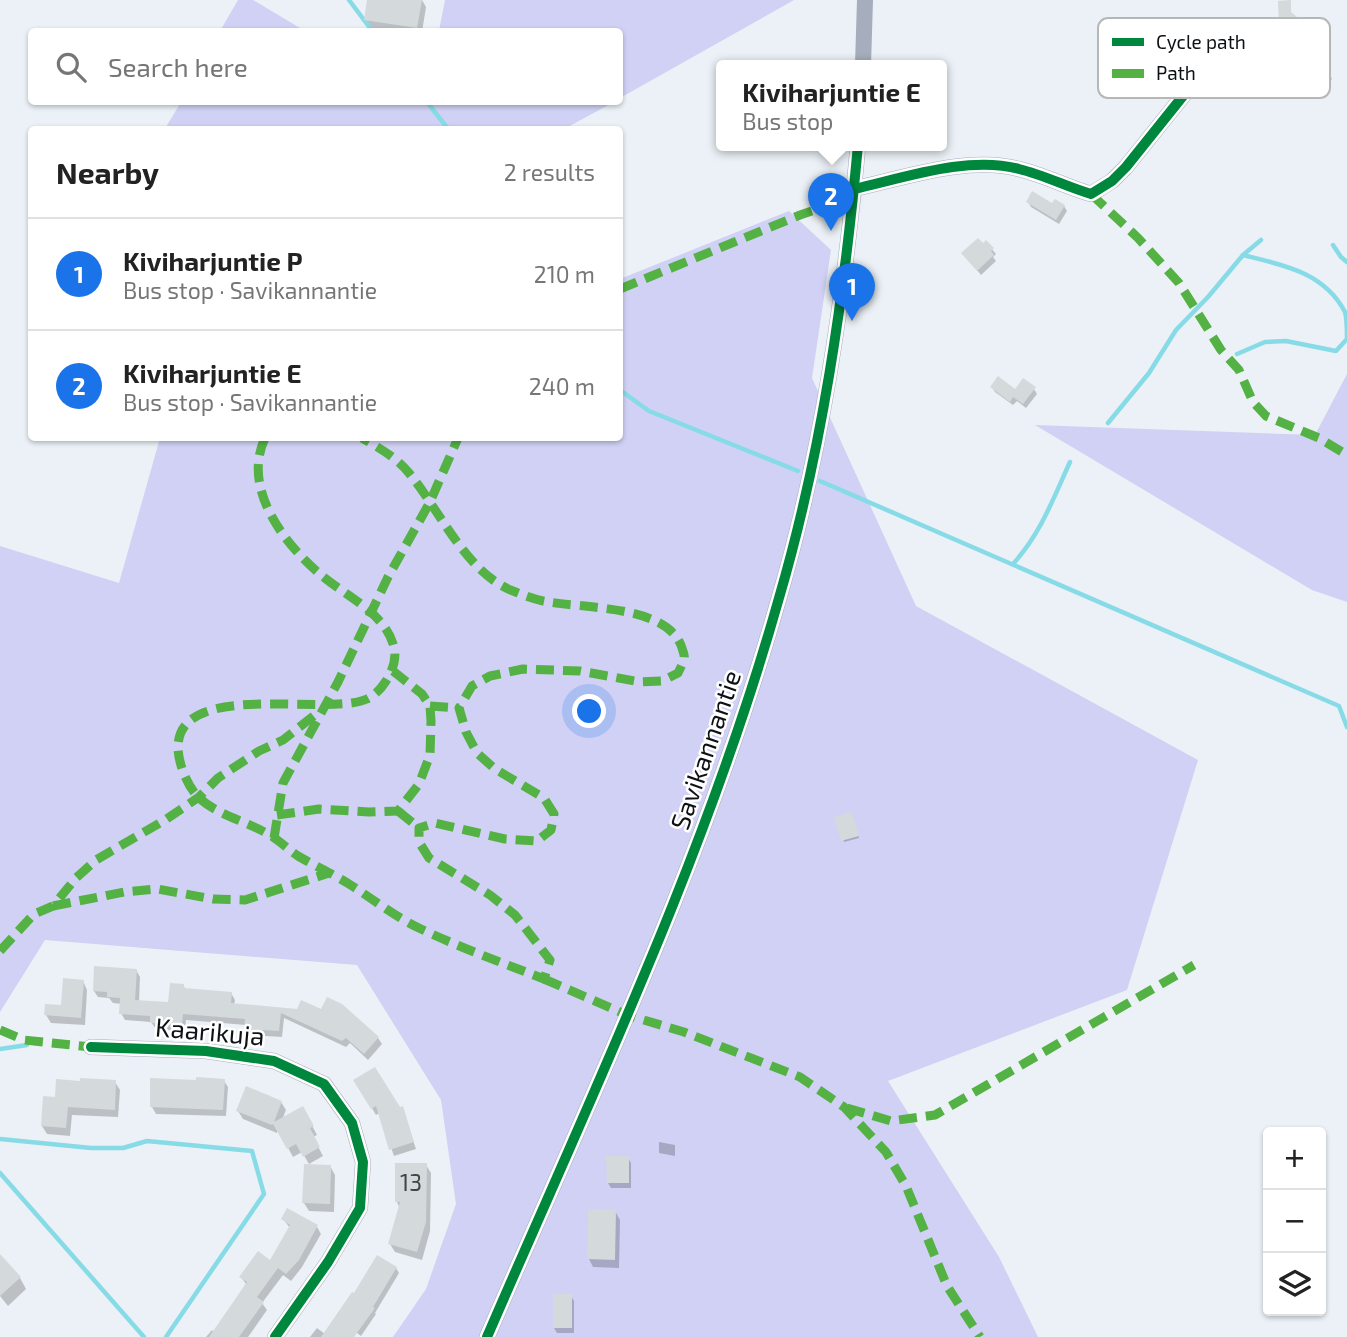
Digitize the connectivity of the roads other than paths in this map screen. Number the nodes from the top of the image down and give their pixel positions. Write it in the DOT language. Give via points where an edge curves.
graph roads {
  1 [pos="865,0"];
  2 [pos="863,60"];
  3 [pos="1181,98"];
  4 [pos="857,151"];
  5 [pos="854,189"];
  6 [pos="91,1047"];
  7 [pos="275,1337"];
  8 [pos="487,1337"];
  1 -- 2 [label="street"];
  3 -- 5 [label="street" via="1126,167 1091,194 1019,169 976,165"];
  4 -- 5 [label="street, Savikannantie"];
  5 -- 8 [label="street, Savikannantie" via="815,448 756,677 694,854"];
  6 -- 7 [label="street, Kaarikuja" via="206,1051 274,1061 324,1084 352,1123 363,1162 360,1208"];
}
